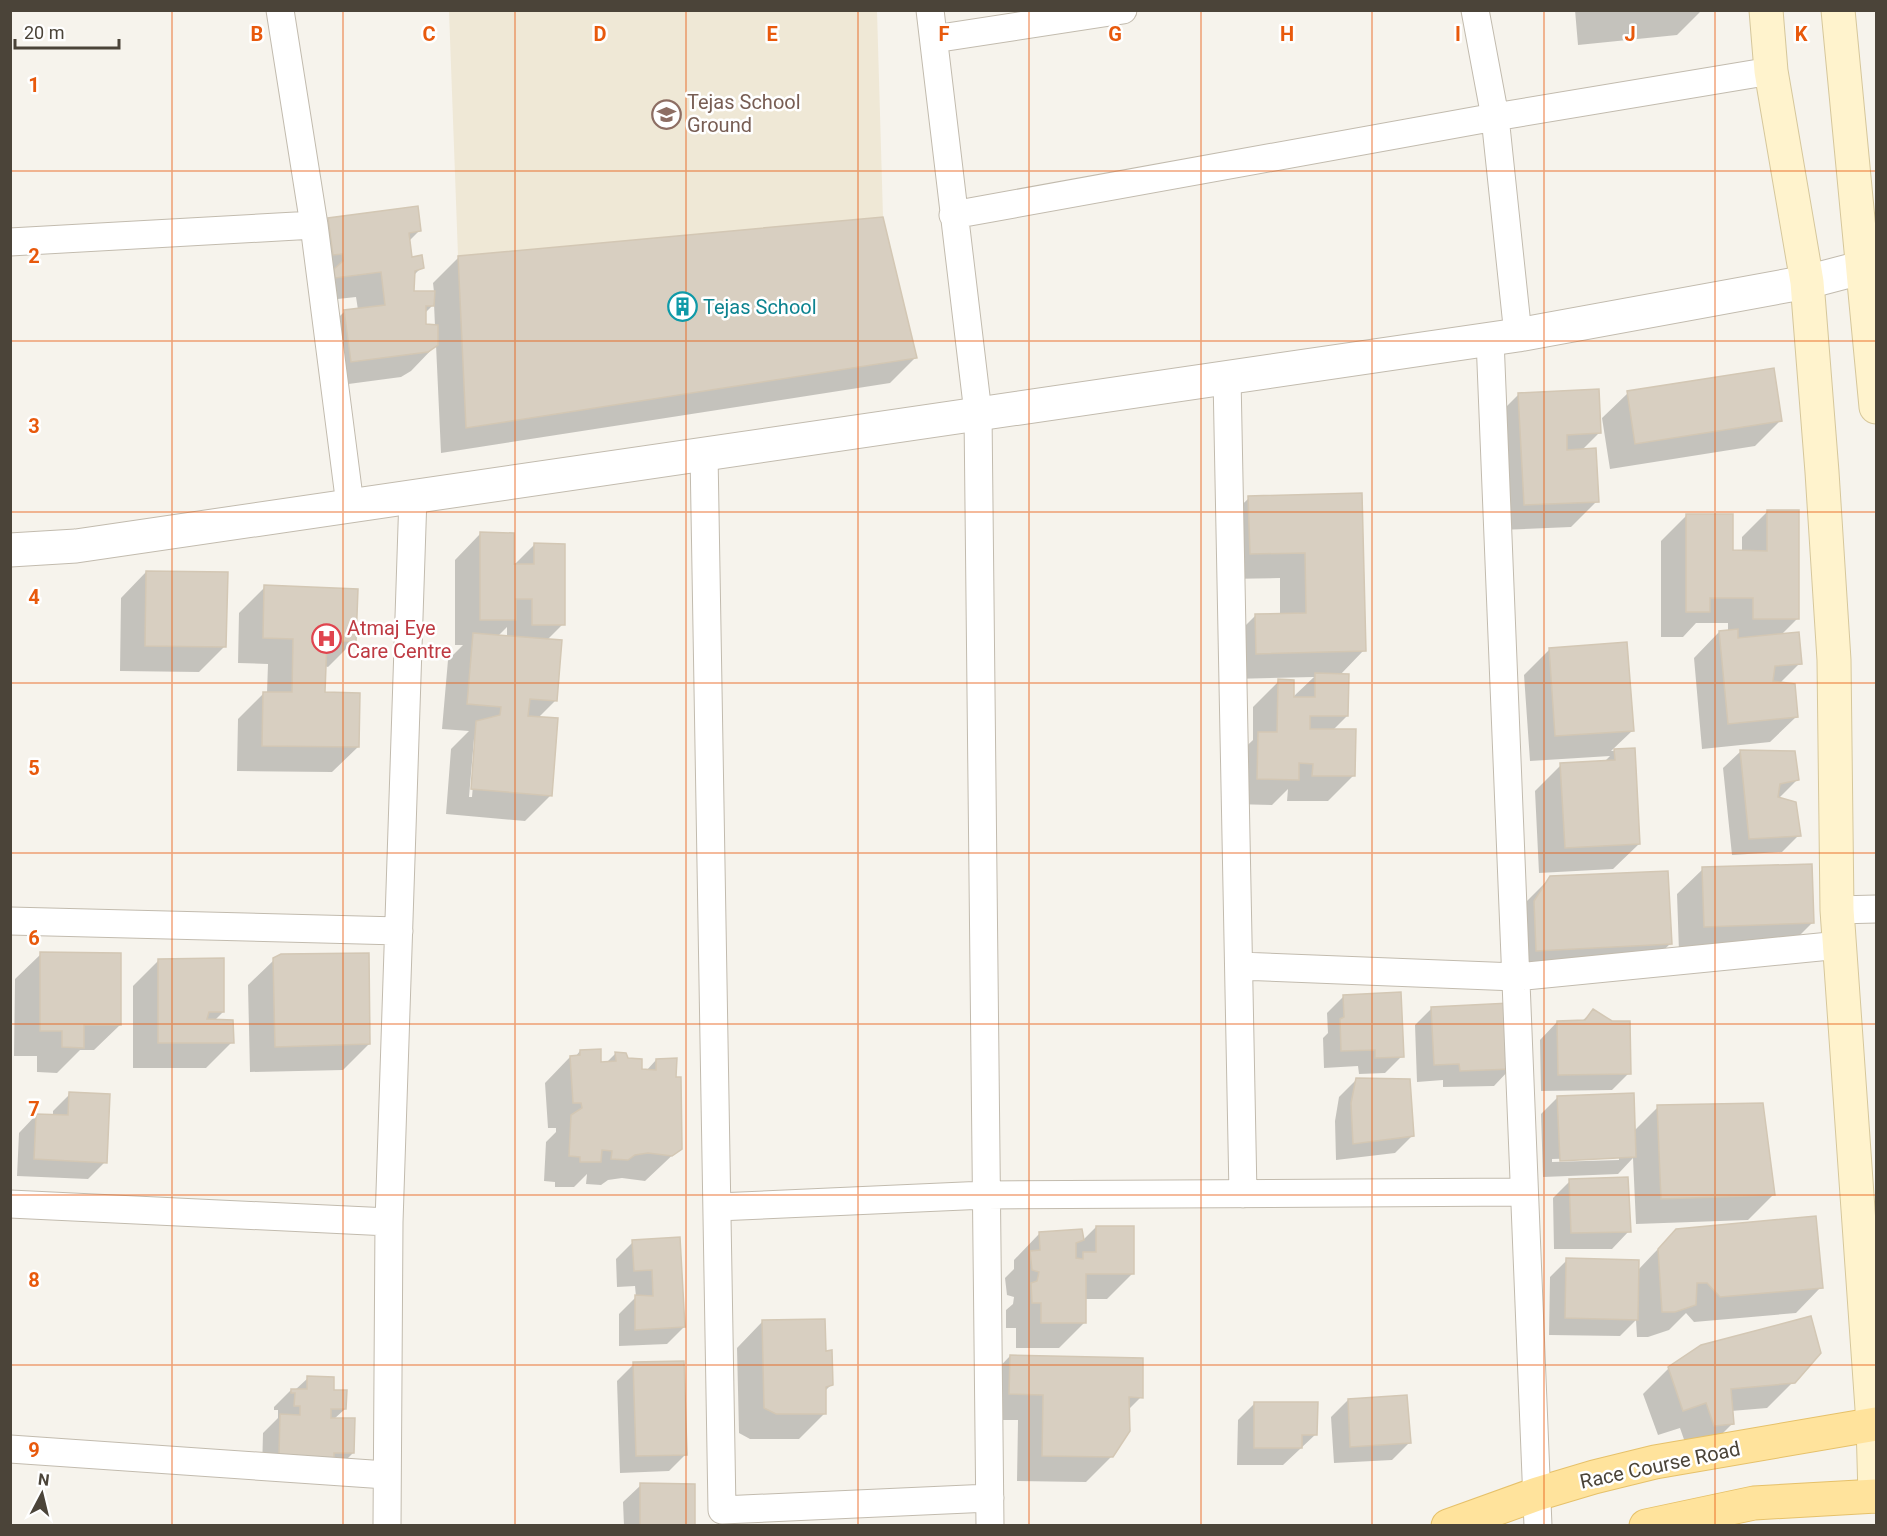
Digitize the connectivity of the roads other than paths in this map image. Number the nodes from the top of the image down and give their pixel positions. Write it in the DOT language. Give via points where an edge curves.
graph roads {
  1 [pos="280,10"];
  2 [pos="930,10"];
  3 [pos="1124,10"];
  4 [pos="1475,10"];
  5 [pos="1766,10"];
  6 [pos="1838,10"];
  7 [pos="934,39"];
  8 [pos="1771,71"];
  9 [pos="1495,117"];
  10 [pos="953,215"];
  11 [pos="314,225"];
  12 [pos="10,242"];
  13 [pos="1864,267"];
  14 [pos="1807,282"];
  15 [pos="1504,337"];
  16 [pos="1227,377"];
  17 [pos="1876,407"];
  18 [pos="978,413"];
  19 [pos="704,453"];
  20 [pos="413,496"];
  21 [pos="350,505"];
  22 [pos="10,550"];
  23 [pos="1876,909"];
  24 [pos="1837,910"];
  25 [pos="10,921"];
  26 [pos="399,931"];
  27 [pos="1840,945"];
  28 [pos="1239,966"];
  29 [pos="1516,977"];
  30 [pos="1524,1192"];
  31 [pos="1243,1194"];
  32 [pos="987,1195"];
  33 [pos="10,1203"];
  34 [pos="717,1207"];
  35 [pos="389,1222"];
  36 [pos="1869,1280"];
  37 [pos="1875,1424"];
  38 [pos="10,1449"];
  39 [pos="386,1475"];
  40 [pos="1876,1496"];
  41 [pos="990,1498"];
  42 [pos="1537,1510"];
  43 [pos="387,1526"];
  44 [pos="990,1526"];
  45 [pos="1448,1526"];
  46 [pos="1646,1526"];
  1 -- 11 [label="street"];
  2 -- 7 [label="street"];
  3 -- 7 [label="street"];
  4 -- 9 [label="street"];
  5 -- 8 [label="main road"];
  6 -- 13 [label="main road"];
  7 -- 10 [label="street"];
  8 -- 9 [label="street"];
  8 -- 14 [label="main road"];
  9 -- 10 [label="street"];
  9 -- 15 [label="street"];
  10 -- 18 [label="street"];
  11 -- 12 [label="street"];
  11 -- 21 [label="street"];
  13 -- 14 [label="street"];
  13 -- 17 [label="main road"];
  14 -- 15 [label="street"];
  14 -- 24 [label="main road" via="1834,660"];
  15 -- 16 [label="street"];
  15 -- 29 [label="street"];
  16 -- 18 [label="street"];
  16 -- 28 [label="street"];
  18 -- 19 [label="street"];
  18 -- 32 [label="street"];
  19 -- 20 [label="street"];
  19 -- 34 [label="street"];
  20 -- 21 [label="street"];
  20 -- 26 [label="street"];
  21 -- 22 [label="street" via="76,546"];
  23 -- 24 [label="street"];
  24 -- 27 [label="main road"];
  25 -- 26 [label="street"];
  26 -- 35 [label="street"];
  27 -- 29 [label="street"];
  27 -- 36 [label="main road"];
  28 -- 29 [label="street"];
  28 -- 31 [label="street"];
  29 -- 30 [label="street"];
  30 -- 31 [label="street"];
  30 -- 42 [label="street"];
  31 -- 32 [label="street"];
  32 -- 34 [label="street"];
  32 -- 41 [label="street"];
  33 -- 35 [label="street"];
  34 -- 41 [label="street" via="722,1510"];
  35 -- 39 [label="street"];
  36 -- 37 [label="main road"];
  37 -- 40 [label="main road"];
  37 -- 42 [label="main road, Race Course Road" via="1655,1462 1594,1477"];
  38 -- 39 [label="street"];
  39 -- 43 [label="street"];
  40 -- 46 [label="main road" via="1754,1503"];
  41 -- 44 [label="street"];
  42 -- 45 [label="main road, Race Course Road"];
}
